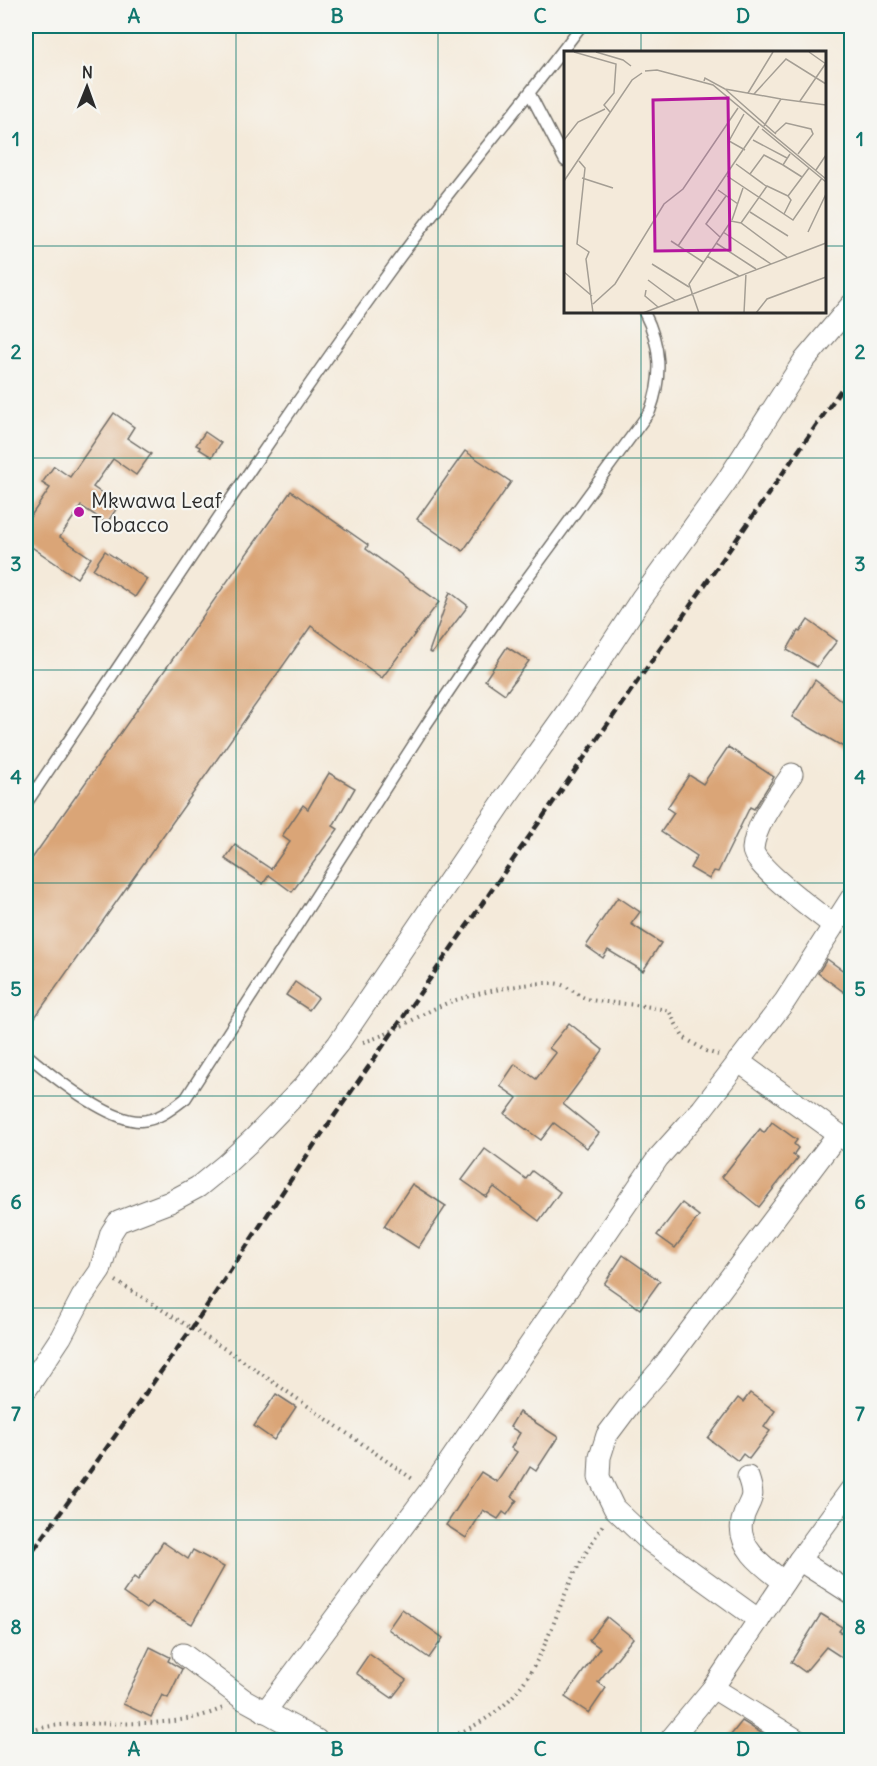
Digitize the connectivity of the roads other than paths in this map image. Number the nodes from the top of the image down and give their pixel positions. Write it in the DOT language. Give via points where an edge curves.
graph roads {
  1 [pos="581,26"];
  2 [pos="530,94"];
  3 [pos="564,158"];
  4 [pos="852,304"];
  5 [pos="645,314"];
  6 [pos="792,774"];
  7 [pos="26,804"];
  8 [pos="850,902"];
  9 [pos="833,925"];
  10 [pos="26,1054"];
  11 [pos="738,1061"];
  12 [pos="845,1139"];
  13 [pos="26,1390"];
  14 [pos="748,1477"];
  15 [pos="852,1488"];
  16 [pos="799,1560"];
  17 [pos="784,1582"];
  18 [pos="852,1593"];
  19 [pos="759,1620"];
  20 [pos="183,1654"];
  21 [pos="713,1688"];
  22 [pos="265,1712"];
  23 [pos="317,1740"];
  24 [pos="670,1740"];
  25 [pos="797,1740"];
  1 -- 2 [label="lane"];
  2 -- 3 [label="lane"];
  2 -- 7 [label="lane" via="392,267"];
  4 -- 13 [label="street" via="803,362 726,482 641,599 338,1044 254,1139 198,1187 118,1222 100,1271"];
  5 -- 10 [label="lane" via="659,352 660,373 650,411 477,649 186,1098 164,1115 143,1121 125,1119 105,1111"];
  6 -- 9 [label="street" via="757,835 755,858"];
  8 -- 9 [label="street"];
  9 -- 11 [label="street" via="785,1001"];
  11 -- 12 [label="street"];
  11 -- 22 [label="street" via="658,1158 430,1490"];
  12 -- 19 [label="street" via="631,1403 607,1435 600,1457 599,1477 614,1509 648,1540"];
  14 -- 17 [label="street" via="753,1497 742,1521 743,1541"];
  15 -- 16 [label="street"];
  16 -- 17 [label="street"];
  16 -- 18 [label="street"];
  17 -- 19 [label="street"];
  19 -- 21 [label="street"];
  20 -- 22 [label="street"];
  21 -- 24 [label="street"];
  21 -- 25 [label="street"];
  22 -- 23 [label="street"];
}
